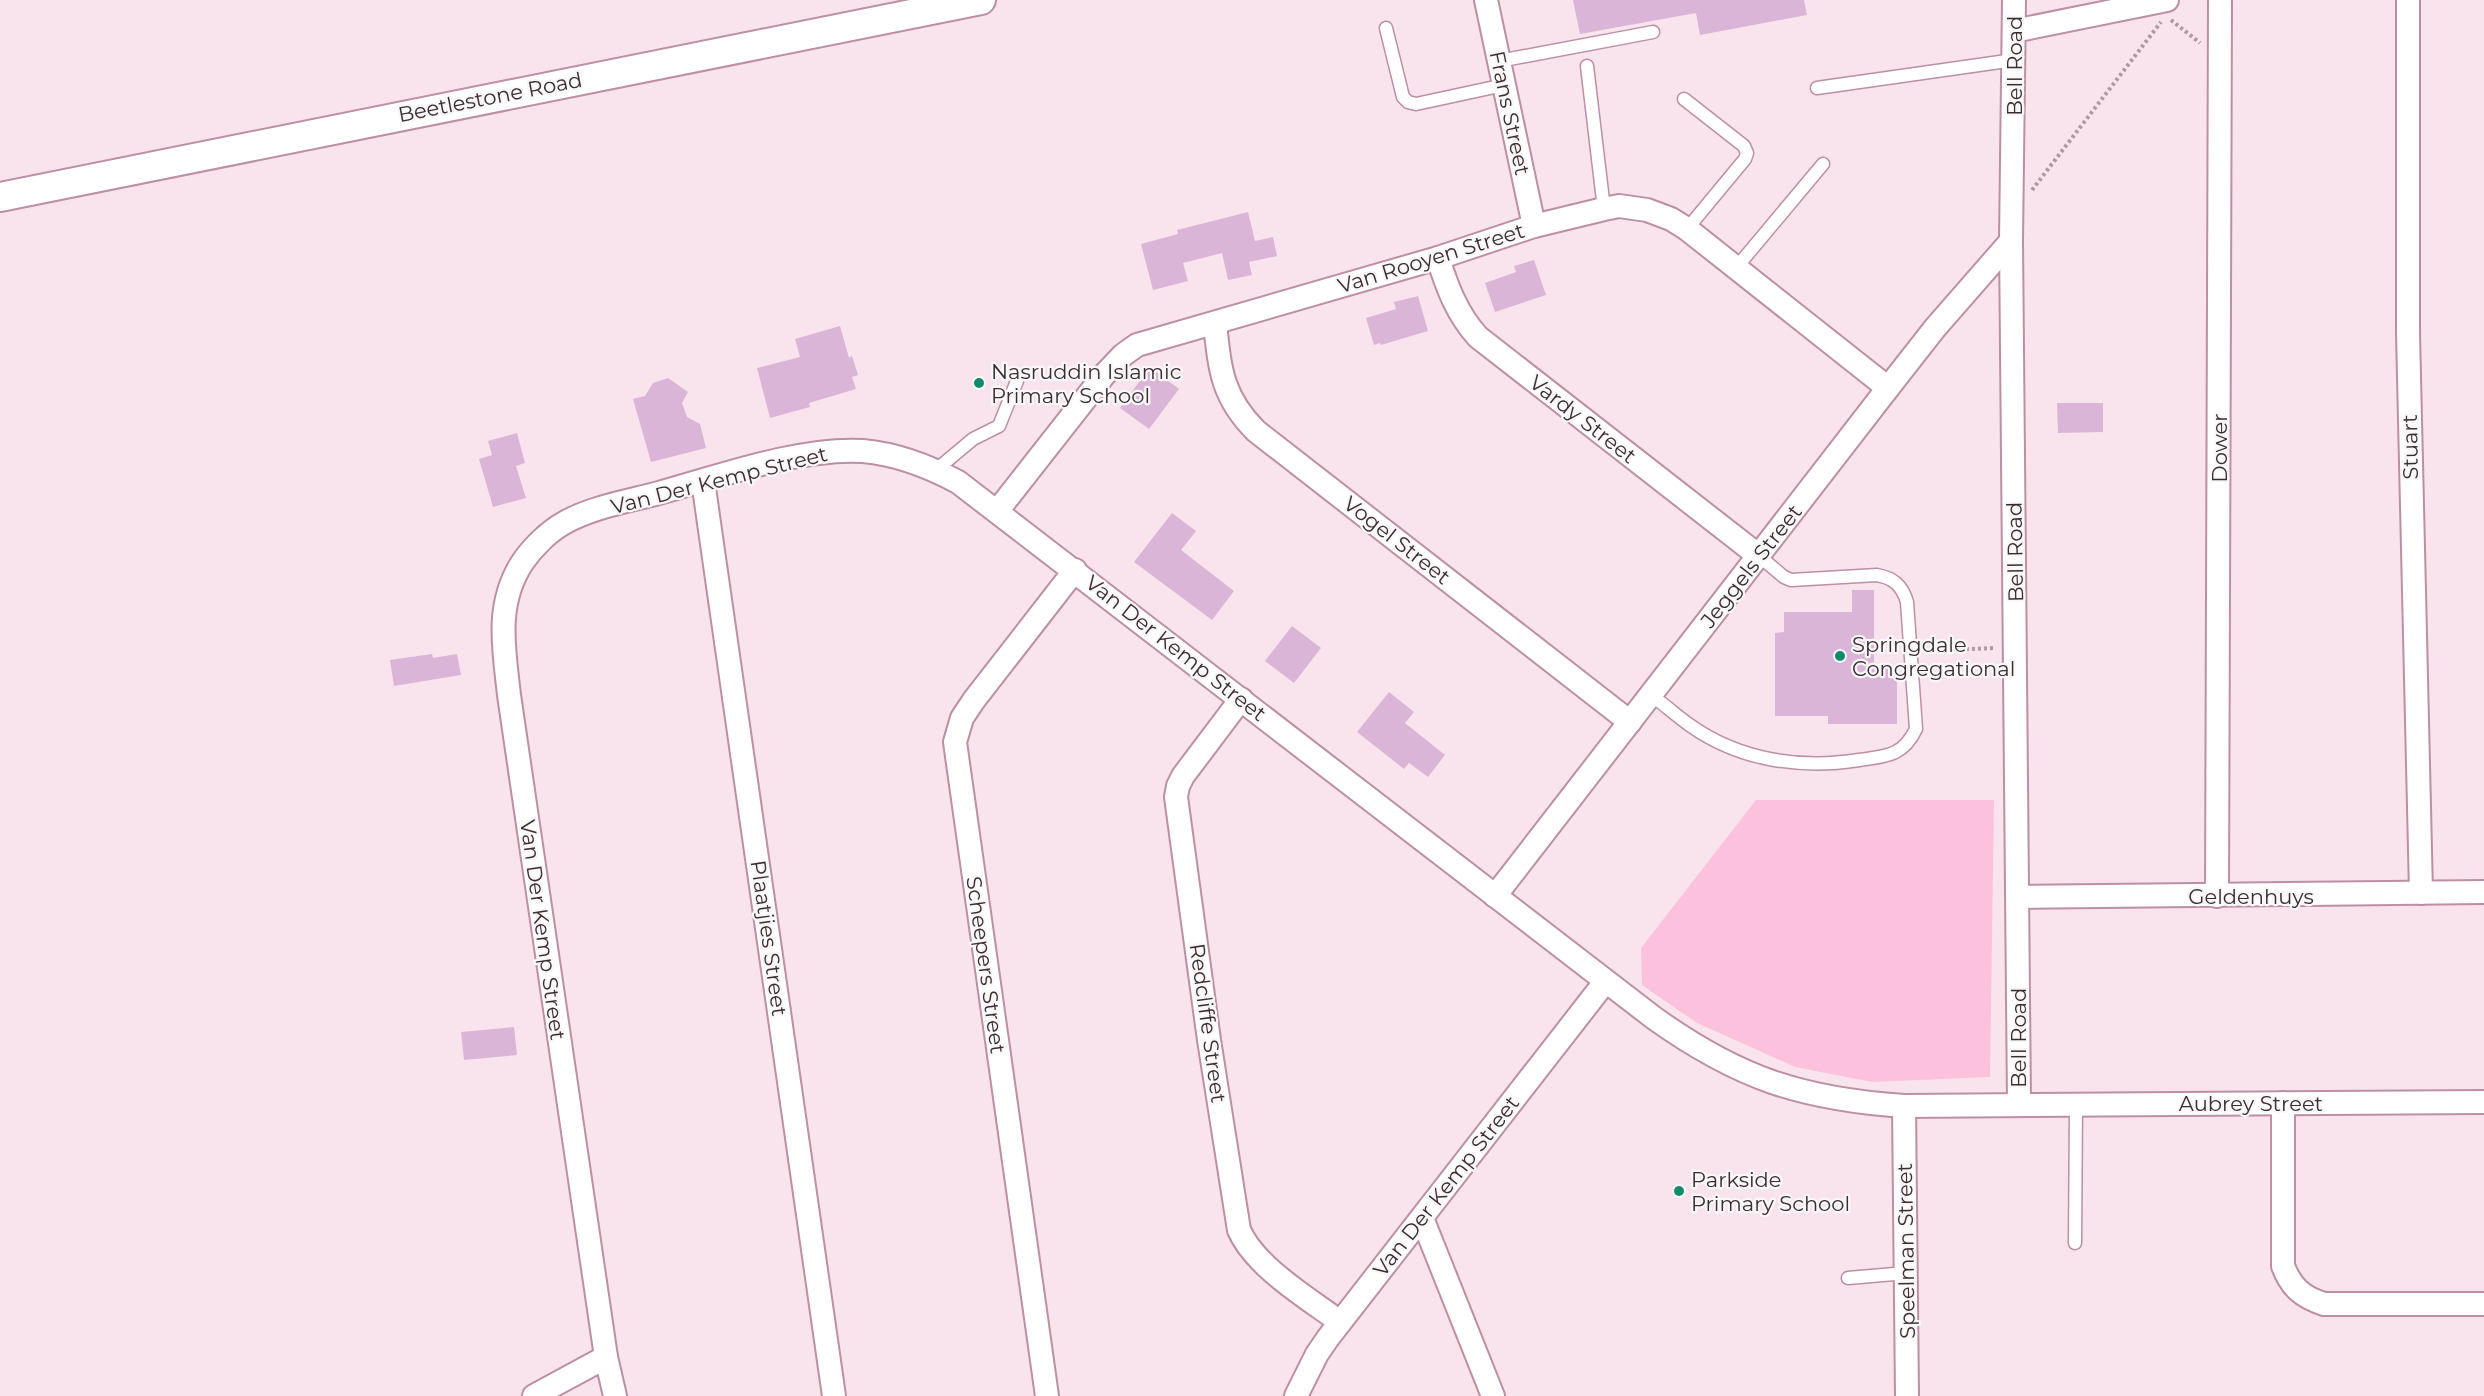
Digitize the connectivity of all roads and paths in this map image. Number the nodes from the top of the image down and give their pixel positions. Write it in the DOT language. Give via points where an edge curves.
graph roads {
  1 [pos="981,0"];
  2 [pos="1486,0"];
  3 [pos="2014,0"];
  4 [pos="2167,0"];
  5 [pos="2220,0"];
  6 [pos="2408,0"];
  7 [pos="1386,28"];
  8 [pos="2014,31"];
  9 [pos="1653,32"];
  10 [pos="2219,58"];
  11 [pos="2014,60"];
  12 [pos="1499,61"];
  13 [pos="1587,66"];
  14 [pos="1504,85"];
  15 [pos="1816,88"];
  16 [pos="1684,99"];
  17 [pos="1822,164"];
  18 [pos="0,197"];
  19 [pos="1605,209"];
  20 [pos="2012,217"];
  21 [pos="1534,226"];
  22 [pos="1687,229"];
  23 [pos="2011,241"];
  24 [pos="1438,258"];
  25 [pos="1736,268"];
  26 [pos="1215,324"];
  27 [pos="1017,381"];
  28 [pos="1888,388"];
  29 [pos="936,470"];
  30 [pos="703,481"];
  31 [pos="998,510"];
  32 [pos="1759,556"];
  33 [pos="1075,570"];
  34 [pos="1989,648"];
  35 [pos="1911,652"];
  36 [pos="1651,695"];
  37 [pos="1241,699"];
  38 [pos="1630,722"];
  39 [pos="2484,892"];
  40 [pos="2421,893"];
  41 [pos="1496,896"];
  42 [pos="2217,896"];
  43 [pos="2018,897"];
  44 [pos="1605,982"];
  45 [pos="2484,1102"];
  46 [pos="2283,1103"];
  47 [pos="2019,1104"];
  48 [pos="2076,1104"];
  49 [pos="1904,1106"];
  50 [pos="1422,1218"];
  51 [pos="2075,1243"];
  52 [pos="1906,1273"];
  53 [pos="1848,1278"];
  54 [pos="2484,1304"];
  55 [pos="1340,1322"];
  56 [pos="606,1357"];
  57 [pos="534,1396"];
  58 [pos="615,1396"];
  59 [pos="834,1396"];
  60 [pos="1047,1396"];
  61 [pos="1296,1396"];
  62 [pos="1493,1396"];
  63 [pos="1907,1396"];
  1 -- 18 [label="street, Beetlestone Road"];
  2 -- 12 [label="street, Frans Street"];
  3 -- 8 [label="street, Bell Road"];
  4 -- 8 [label="street"];
  5 -- 10 [label="street, Dower"];
  6 -- 40 [label="street, Stuart" via="2408,333"];
  7 -- 14 [label="lane" via="1403,97 1408,102 1416,104"];
  8 -- 11 [label="street, Bell Road"];
  9 -- 12 [label="lane"];
  10 -- 20 [label="path" via="2165,16"];
  10 -- 42 [label="street, Dower"];
  11 -- 15 [label="lane"];
  11 -- 20 [label="street, Bell Road"];
  12 -- 14 [label="street, Frans Street"];
  13 -- 19 [label="lane"];
  14 -- 21 [label="street, Frans Street"];
  16 -- 22 [label="lane" via="1744,146 1747,153"];
  17 -- 25 [label="lane"];
  19 -- 21 [label="street, Van Rooyen Street"];
  19 -- 22 [label="street, Van Rooyen Street" via="1619,206 1647,210"];
  20 -- 23 [label="street, Bell Road"];
  21 -- 24 [label="street, Van Rooyen Street"];
  22 -- 25 [label="street, Van Rooyen Street"];
  23 -- 28 [label="street, Jeggels Street"];
  23 -- 43 [label="street, Bell Road"];
  24 -- 26 [label="street, Van Rooyen Street"];
  24 -- 32 [label="street, Vardy Street" via="1456,307 1478,337"];
  25 -- 28 [label="street, Van Rooyen Street"];
  26 -- 31 [label="street, Van Rooyen Street" via="1152,339 1123,355"];
  26 -- 38 [label="street, Vogel Street" via="1226,388 1240,415 1256,431"];
  27 -- 29 [label="lane" via="999,426 973,439"];
  28 -- 32 [label="street, Jeggels Street"];
  29 -- 30 [label="street, Van Der Kemp Street" via="886,454 841,451 797,456"];
  29 -- 31 [label="street, Van Der Kemp Street"];
  30 -- 56 [label="street, Van Der Kemp Street" via="565,522 522,562 513,578 501,627"];
  30 -- 59 [label="street, Plaatjies Street"];
  31 -- 33 [label="street, Van Der Kemp Street"];
  32 -- 35 [label="lane" via="1791,580 1877,575 1889,578 1904,591"];
  32 -- 36 [label="street, Jeggels Street"];
  33 -- 37 [label="street, Van Der Kemp Street"];
  33 -- 60 [label="street, Scheepers Street" via="974,700 962,718 955,742"];
  34 -- 35 [label="path"];
  35 -- 36 [label="lane" via="1916,729 1910,742 1889,755 1834,763 1784,763 1747,753 1708,735"];
  36 -- 38 [label="street, Jeggels Street"];
  37 -- 41 [label="street, Van Der Kemp Street"];
  37 -- 55 [label="street, Redcliffe Street" via="1183,776 1176,797 1239,1230 1264,1262"];
  38 -- 41 [label="street, Jeggels Street"];
  39 -- 40 [label="street, Geldenhuys"];
  40 -- 42 [label="street, Geldenhuys"];
  41 -- 44 [label="street, Van Der Kemp Street"];
  42 -- 43 [label="street, Geldenhuys"];
  43 -- 47 [label="street, Bell Road"];
  44 -- 49 [label="street, Van Der Kemp Street" via="1698,1048 1763,1080 1834,1099"];
  44 -- 50 [label="street, Van Der Kemp Street"];
  45 -- 46 [label="street, Aubrey Street"];
  46 -- 48 [label="street, Aubrey Street"];
  46 -- 54 [label="street" via="2283,1266 2297,1291 2324,1304"];
  47 -- 48 [label="street, Aubrey Street"];
  47 -- 49 [label="street, Van Der Kemp Street"];
  48 -- 51 [label="lane"];
  49 -- 52 [label="street, Speelman Street"];
  50 -- 55 [label="street, Van Der Kemp Street"];
  50 -- 62 [label="street"];
  52 -- 53 [label="lane"];
  52 -- 63 [label="street, Speelman Street"];
  55 -- 61 [label="street, Van Der Kemp Street" via="1317,1354"];
  56 -- 57 [label="street"];
  56 -- 58 [label="street, Van Der Kemp Street"];
}
